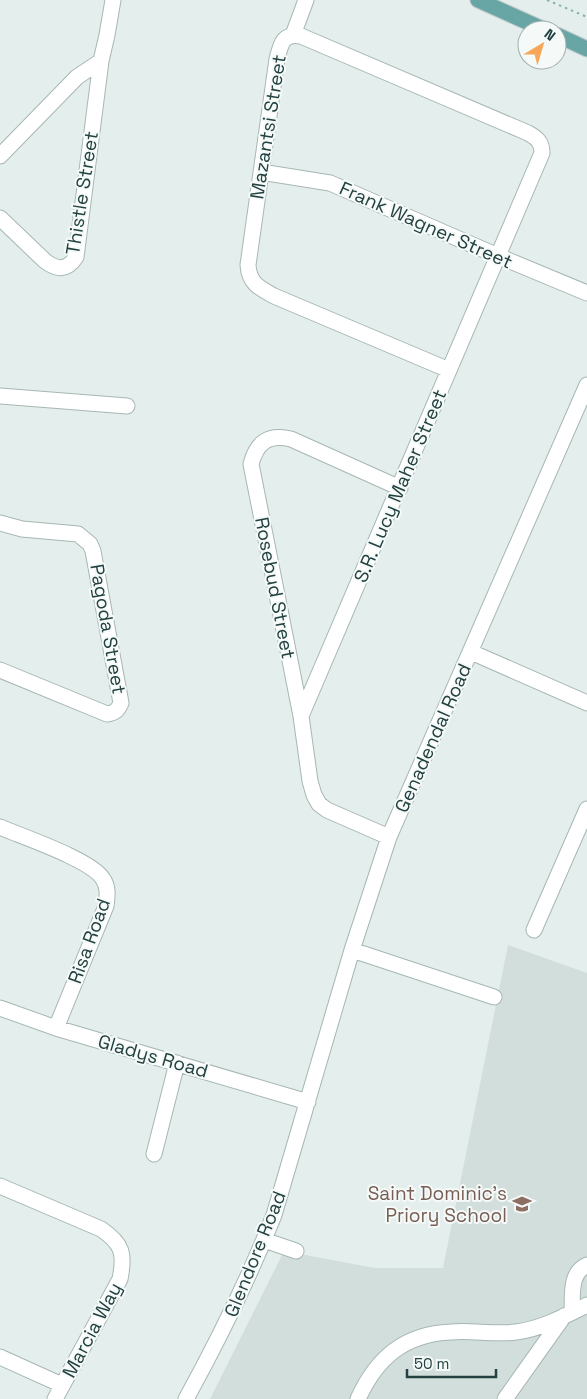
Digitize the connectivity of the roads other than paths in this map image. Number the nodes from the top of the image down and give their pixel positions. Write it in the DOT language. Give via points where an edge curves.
graph roads {
  1 [pos="113,0"];
  2 [pos="306,0"];
  3 [pos="478,0"];
  4 [pos="523,20"];
  5 [pos="293,35"];
  6 [pos="567,40"];
  7 [pos="587,49"];
  8 [pos="101,61"];
  9 [pos="0,156"];
  10 [pos="261,172"];
  11 [pos="0,218"];
  12 [pos="498,256"];
  13 [pos="587,293"];
  14 [pos="450,370"];
  15 [pos="587,385"];
  16 [pos="0,396"];
  17 [pos="127,406"];
  18 [pos="583,406"];
  19 [pos="400,488"];
  20 [pos="0,523"];
  21 [pos="471,652"];
  22 [pos="0,670"];
  23 [pos="587,703"];
  24 [pos="301,716"];
  25 [pos="587,809"];
  26 [pos="0,827"];
  27 [pos="390,837"];
  28 [pos="534,930"];
  29 [pos="352,950"];
  30 [pos="494,997"];
  31 [pos="0,1008"];
  32 [pos="56,1028"];
  33 [pos="177,1063"];
  34 [pos="308,1102"];
  35 [pos="154,1154"];
  36 [pos="0,1186"];
  37 [pos="264,1240"];
  38 [pos="296,1251"];
  39 [pos="587,1265"];
  40 [pos="587,1305"];
  41 [pos="568,1314"];
  42 [pos="0,1358"];
  43 [pos="62,1385"];
  44 [pos="55,1399"];
  45 [pos="186,1399"];
  46 [pos="358,1399"];
  47 [pos="505,1399"];
  1 -- 8 [label="street, Thistle Street"];
  2 -- 5 [label="street"];
  3 -- 4 [label="main road"];
  5 -- 10 [label="street, Mazantsi Street" via="283,41 277,59"];
  5 -- 12 [label="street, Mazantsi Street" via="536,138 542,153"];
  6 -- 7 [label="main road"];
  8 -- 9 [label="street" via="78,77"];
  8 -- 11 [label="street, Thistle Street" via="76,257 66,267 53,267"];
  10 -- 12 [label="street, Frank Wagner Street" via="330,183"];
  10 -- 14 [label="street, Mazantsi Street" via="248,265 251,280 256,286"];
  12 -- 13 [label="street, Frank Wagner Street"];
  12 -- 14 [label="street, S.R. Lucy Maher Street"];
  14 -- 19 [label="street, S.R. Lucy Maher Street"];
  15 -- 18 [label="street, Genadendal Road"];
  16 -- 17 [label="street"];
  18 -- 21 [label="street, Genadendal Road"];
  19 -- 24 [label="street, S.R. Lucy Maher Street"];
  19 -- 24 [label="street, Rosebud Street" via="290,439 272,438 263,442 254,456 252,476"];
  20 -- 22 [label="street, Pagoda Street" via="22,529 78,534 90,544 121,703 114,713 107,714"];
  21 -- 23 [label="street"];
  21 -- 27 [label="street, Genadendal Road"];
  24 -- 27 [label="street, Rosebud Street" via="310,781 319,804"];
  25 -- 28 [label="street"];
  26 -- 32 [label="street, Risa Road" via="81,861 104,880 108,891 106,906"];
  27 -- 29 [label="street, Genadendal Road"];
  29 -- 30 [label="street"];
  29 -- 34 [label="street, Genadendal Road"];
  31 -- 32 [label="street, Gladys Road"];
  32 -- 33 [label="street, Gladys Road"];
  33 -- 34 [label="street, Gladys Road"];
  33 -- 35 [label="street"];
  34 -- 37 [label="street, Glendore Road"];
  36 -- 43 [label="street, Marcia Way" via="101,1229 114,1238 121,1249 120,1279"];
  37 -- 38 [label="street"];
  37 -- 45 [label="street, Glendore Road" via="226,1325"];
  39 -- 41 [label="street" via="574,1278"];
  40 -- 41 [label="street"];
  41 -- 46 [label="street" via="514,1333 452,1332 412,1339 383,1359 371,1373"];
  41 -- 47 [label="street"];
  42 -- 43 [label="street"];
  43 -- 44 [label="street, Marcia Way"];
}
